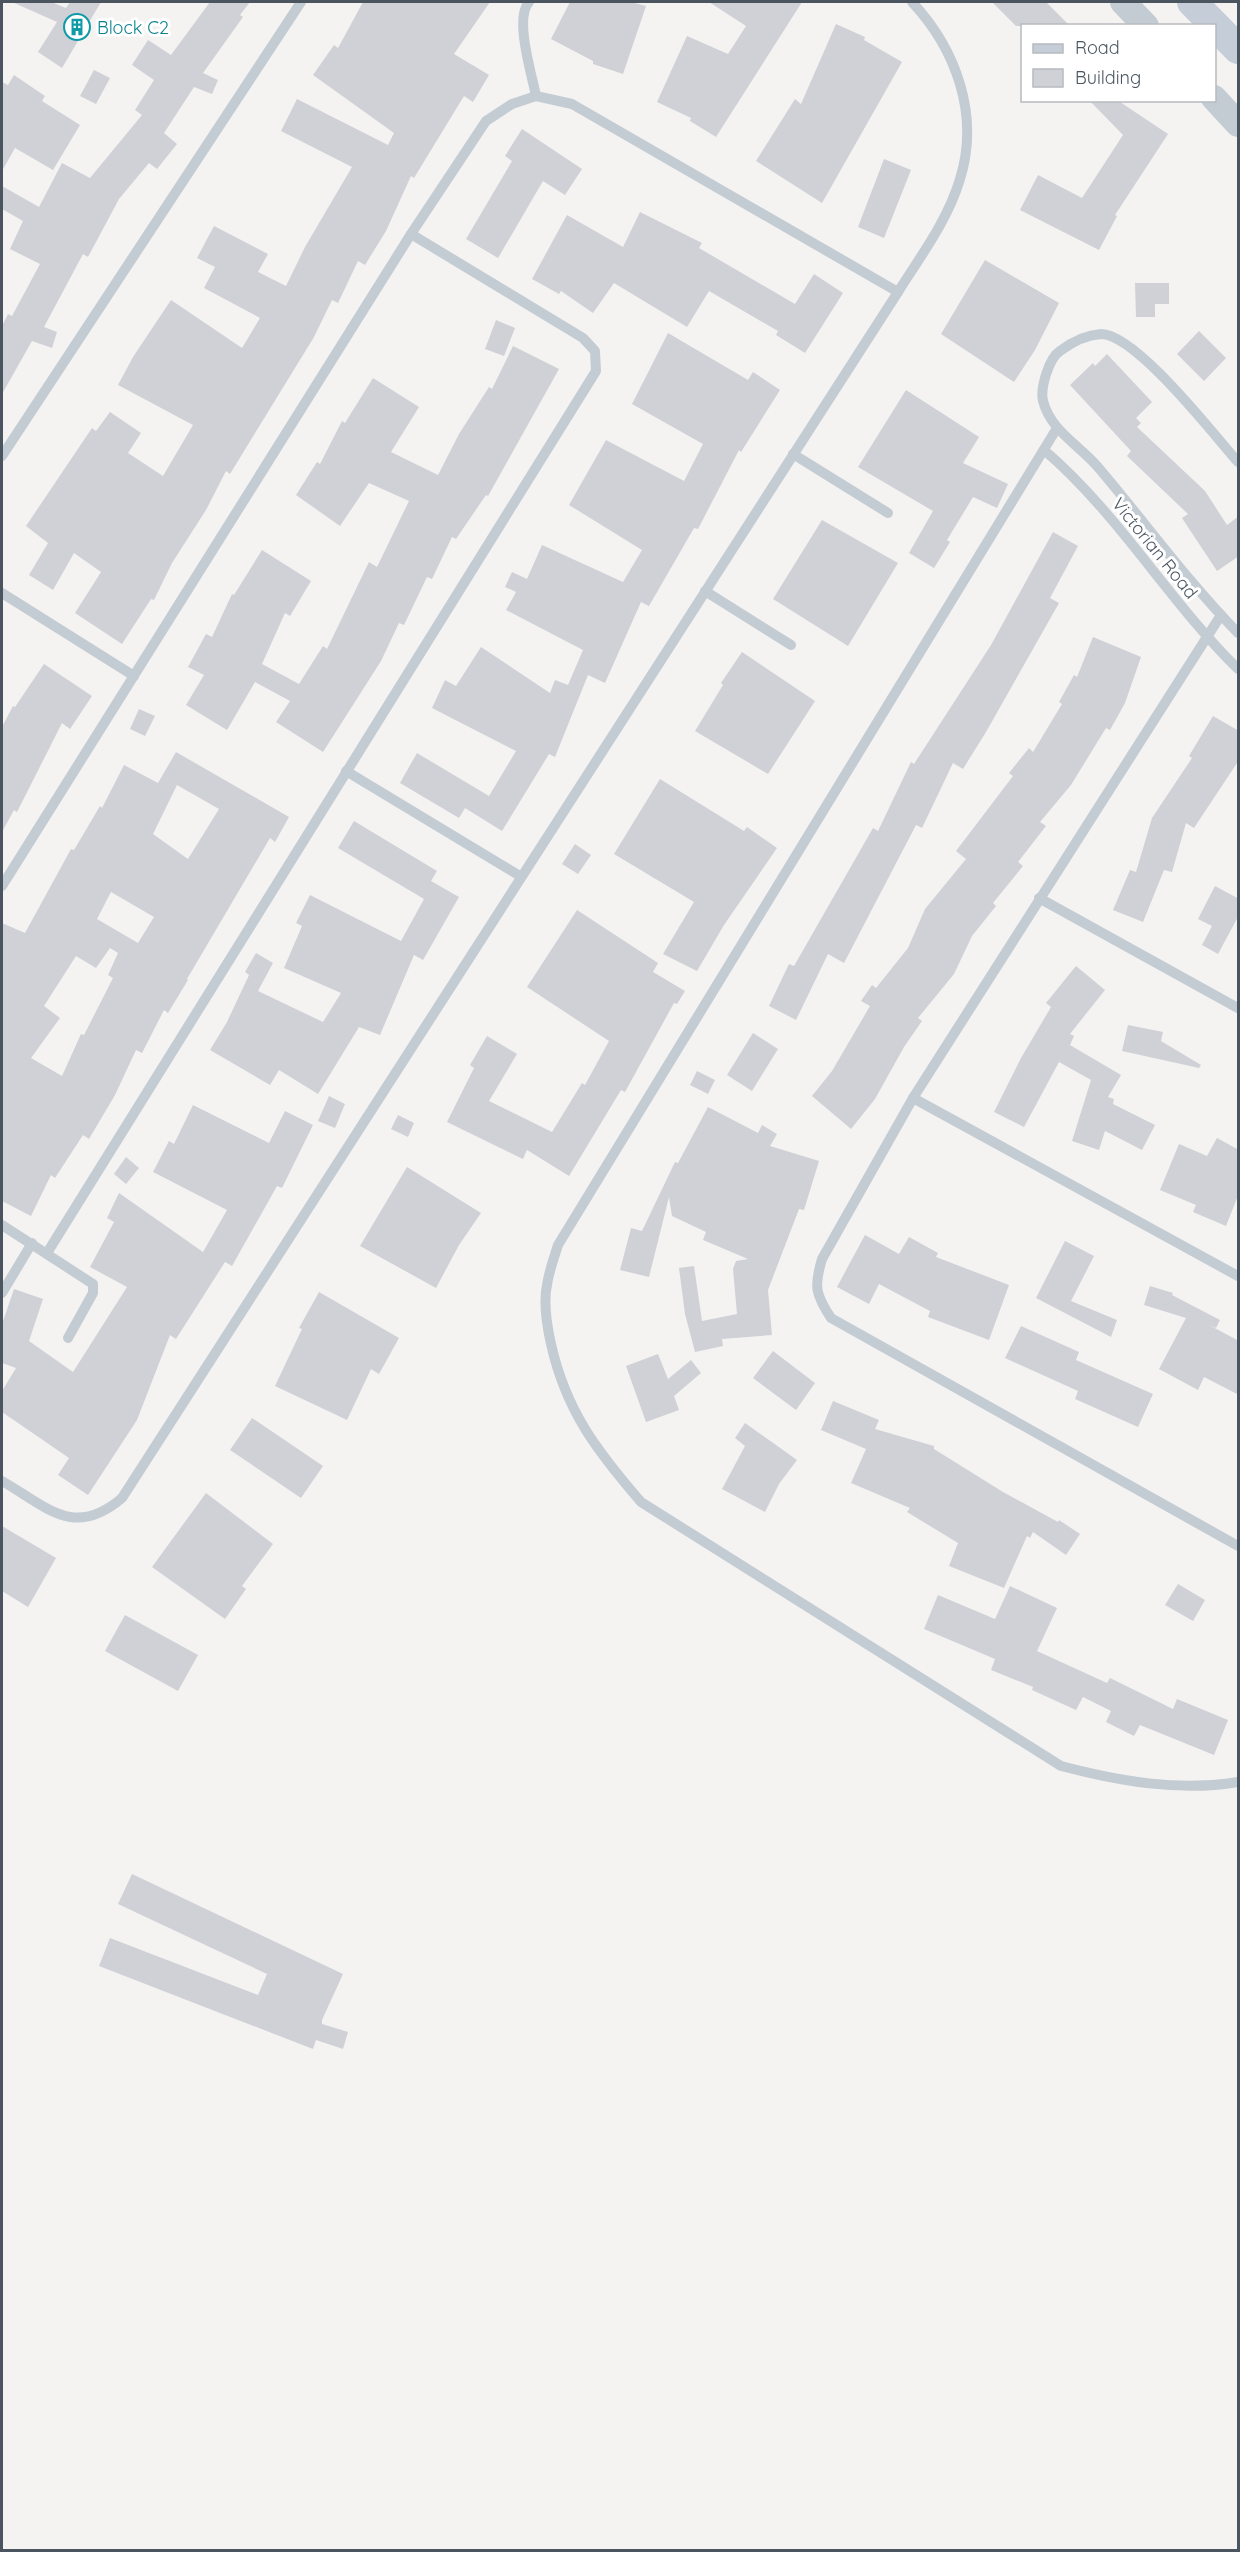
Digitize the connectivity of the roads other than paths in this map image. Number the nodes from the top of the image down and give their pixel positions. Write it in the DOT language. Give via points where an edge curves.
graph roads {
  1 [pos="301,2"];
  2 [pos="529,2"];
  3 [pos="912,2"];
  4 [pos="1123,2"];
  5 [pos="1192,2"];
  6 [pos="1144,24"];
  7 [pos="1214,24"];
  8 [pos="1216,26"];
  9 [pos="1239,49"];
  10 [pos="536,96"];
  11 [pos="1216,100"];
  12 [pos="1239,124"];
  13 [pos="411,234"];
  14 [pos="898,292"];
  15 [pos="1057,428"];
  16 [pos="1044,450"];
  17 [pos="793,454"];
  18 [pos="2,456"];
  19 [pos="1239,462"];
  20 [pos="888,513"];
  21 [pos="705,591"];
  22 [pos="2,593"];
  23 [pos="1221,615"];
  24 [pos="1239,633"];
  25 [pos="1205,636"];
  26 [pos="791,645"];
  27 [pos="1239,669"];
  28 [pos="134,676"];
  29 [pos="346,771"];
  30 [pos="520,876"];
  31 [pos="2,886"];
  32 [pos="1039,898"];
  33 [pos="1239,1008"];
  34 [pos="913,1098"];
  35 [pos="2,1225"];
  36 [pos="32,1243"];
  37 [pos="47,1253"];
  38 [pos="1239,1276"];
  39 [pos="2,1293"];
  40 [pos="68,1338"];
  41 [pos="2,1481"];
  42 [pos="1239,1546"];
  43 [pos="1239,1782"];
  1 -- 18 [label="lane"];
  2 -- 10 [label="lane" via="523,28"];
  3 -- 14 [label="lane" via="931,22 960,78 969,132 956,190 942,221"];
  4 -- 6 [label="street"];
  5 -- 7 [label="main road"];
  8 -- 9 [label="main road"];
  10 -- 13 [label="lane" via="512,104 486,121"];
  10 -- 14 [label="lane" via="572,104"];
  11 -- 12 [label="street"];
  13 -- 28 [label="lane"];
  13 -- 29 [label="lane" via="583,338 595,351 596,371"];
  14 -- 17 [label="lane"];
  15 -- 16 [label="lane"];
  15 -- 19 [label="lane" via="1042,399 1045,378 1056,352 1082,337 1103,334 1123,341 1143,356"];
  15 -- 23 [label="lane, Victorian Road" via="1095,463"];
  16 -- 25 [label="lane, Victorian Road" via="1078,479"];
  16 -- 43 [label="lane" via="558,1245 546,1286 547,1328 557,1373 573,1413 601,1456 641,1502 1061,1766 1113,1779 1161,1785 1217,1786"];
  17 -- 20 [label="lane"];
  17 -- 21 [label="lane"];
  21 -- 26 [label="lane"];
  21 -- 30 [label="lane"];
  22 -- 28 [label="lane"];
  23 -- 24 [label="lane, Victorian Road"];
  23 -- 25 [label="lane"];
  25 -- 27 [label="lane, Victorian Road"];
  25 -- 32 [label="lane"];
  28 -- 31 [label="lane"];
  29 -- 30 [label="lane"];
  29 -- 37 [label="lane"];
  30 -- 41 [label="lane" via="122,1498 106,1511 85,1519 62,1515"];
  32 -- 33 [label="lane"];
  32 -- 34 [label="lane"];
  34 -- 38 [label="lane"];
  34 -- 42 [label="lane" via="822,1259 815,1280 818,1298 831,1318"];
  35 -- 36 [label="lane"];
  36 -- 37 [label="lane"];
  36 -- 39 [label="lane"];
  37 -- 40 [label="lane" via="93,1284 93,1293"];
}
